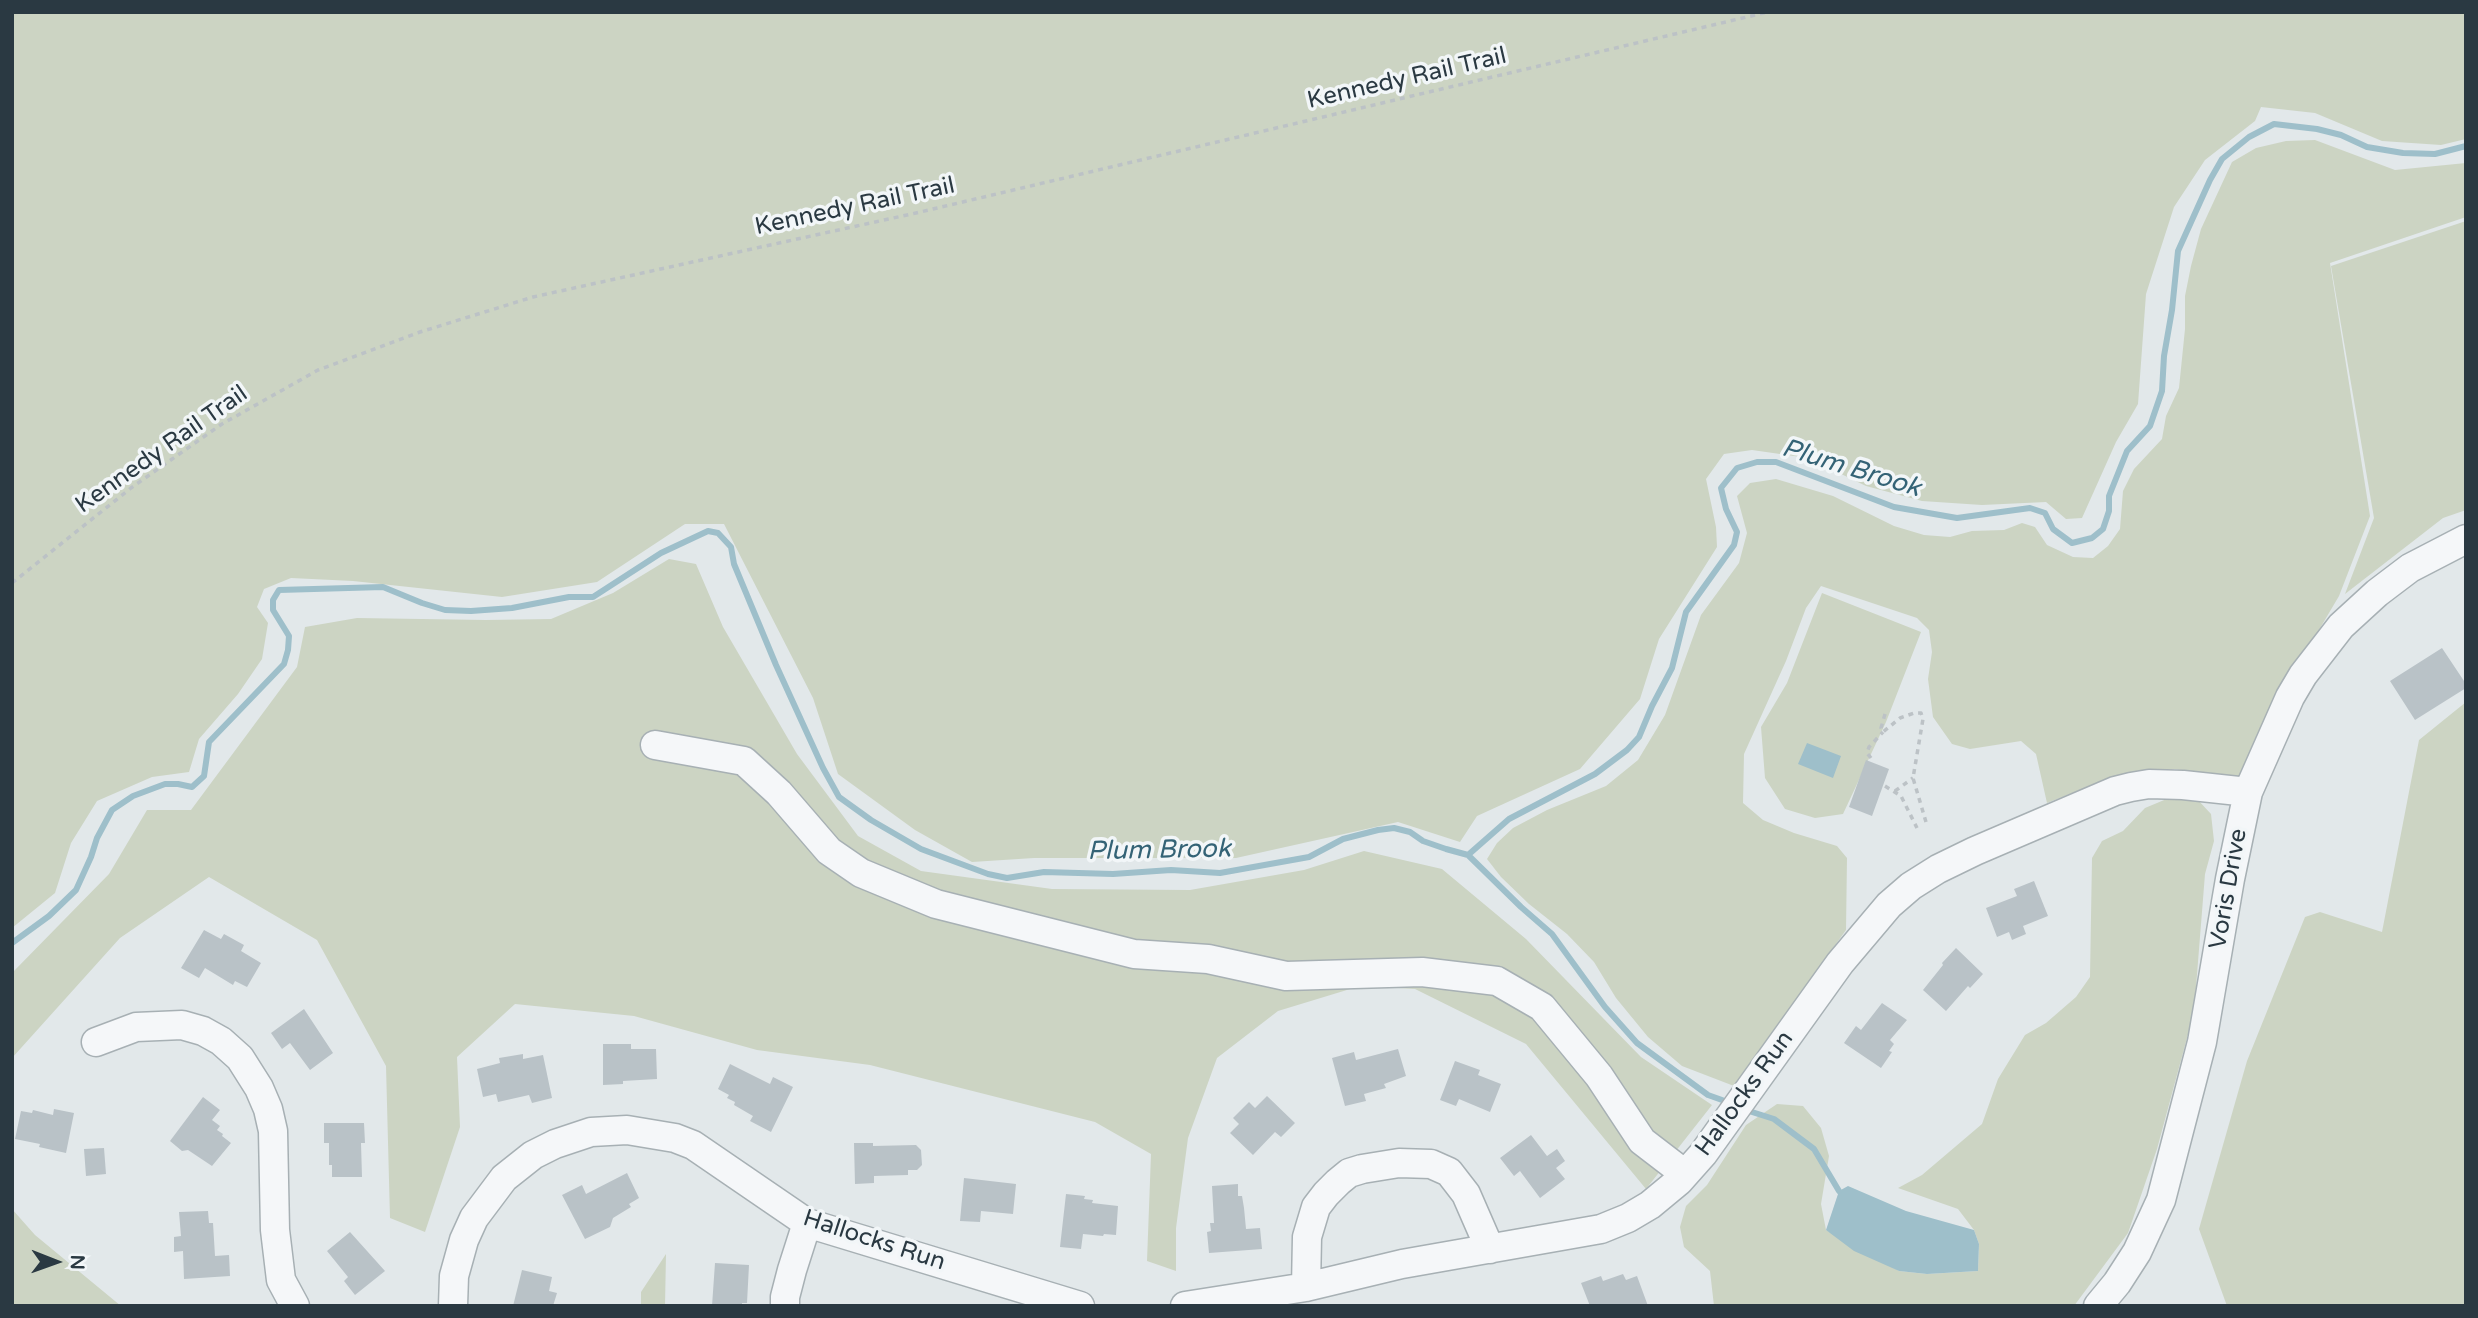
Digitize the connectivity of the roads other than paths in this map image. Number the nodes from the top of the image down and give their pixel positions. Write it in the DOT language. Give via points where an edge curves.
graph roads {
  1 [pos="2466,539"];
  2 [pos="654,745"];
  3 [pos="2248,792"];
  4 [pos="96,1042"];
  5 [pos="1685,1174"];
  6 [pos="807,1223"];
  7 [pos="1490,1249"];
  8 [pos="1307,1287"];
  9 [pos="295,1306"];
  10 [pos="453,1306"];
  11 [pos="785,1306"];
  12 [pos="1080,1306"];
  13 [pos="1185,1306"];
  14 [pos="2098,1306"];
  1 -- 3 [label="street, Voris Drive" via="2410,568 2341,626 2297,686"];
  2 -- 5 [label="street" via="744,761 829,851 861,873 936,904 1134,954 1208,959 1286,976 1422,972 1497,981 1542,1007 1599,1076 1642,1141"];
  3 -- 5 [label="street, Hallocks Run" via="2149,784 2115,791 1975,851 1911,886 1840,963"];
  3 -- 14 [label="street, Voris Drive" via="2202,1042 2172,1163 2137,1252"];
  4 -- 9 [label="street" via="136,1027 182,1025 203,1031 240,1058 268,1109 273,1131 276,1243 281,1280"];
  5 -- 7 [label="street, Hallocks Run" via="1650,1205 1601,1229"];
  6 -- 10 [label="street, Hallocks Run" via="693,1145 647,1132 591,1132 533,1155 489,1195 464,1240 454,1276"];
  6 -- 11 [label="street"];
  6 -- 12 [label="street, Hallocks Run"];
  7 -- 8 [label="street, Hallocks Run"];
  7 -- 8 [label="street" via="1466,1194 1449,1172 1431,1164 1362,1168 1338,1182 1317,1207 1307,1237"];
  8 -- 13 [label="street, Hallocks Run"];
}
